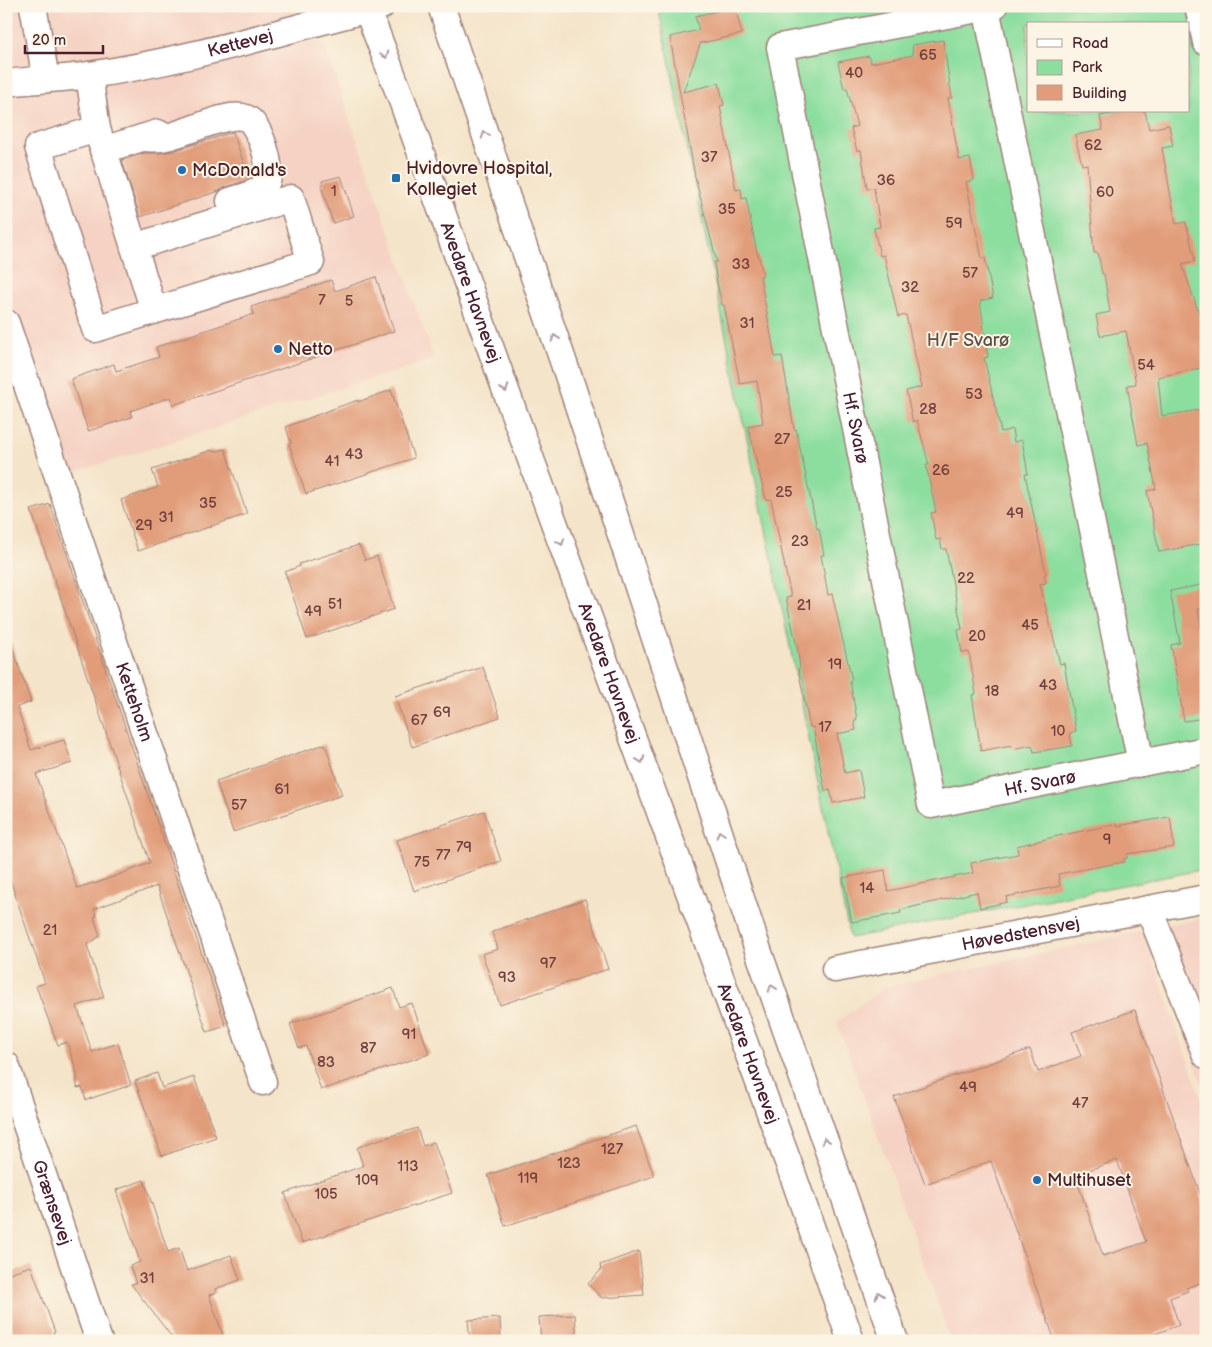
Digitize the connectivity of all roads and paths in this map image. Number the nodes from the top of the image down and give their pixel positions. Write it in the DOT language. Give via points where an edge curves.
graph roads {
  1 [pos="33,6"];
  2 [pos="441,6"];
  3 [pos="1198,6"];
  4 [pos="371,7"];
  5 [pos="990,7"];
  6 [pos="1206,42"];
  7 [pos="89,75"];
  8 [pos="46,80"];
  9 [pos="6,83"];
  10 [pos="142,138"];
  11 [pos="100,139"];
  12 [pos="290,198"];
  13 [pos="179,233"];
  14 [pos="134,247"];
  15 [pos="154,311"];
  16 [pos="6,323"];
  17 [pos="1206,750"];
  18 [pos="1141,763"];
  19 [pos="1206,898"];
  20 [pos="1149,908"];
  21 [pos="835,969"];
  22 [pos="1204,1048"];
  23 [pos="6,1065"];
  24 [pos="263,1082"];
  25 [pos="99,1341"];
  26 [pos="851,1341"];
  27 [pos="895,1341"];
  1 -- 8 [label="street"];
  27 -- 2 [label="street, one-way" via="759,953 574,394"];
  3 -- 6 [label="street"];
  4 -- 7 [label="street, Kettevej" via="234,45"];
  4 -- 26 [label="street, Avedøre Havnevej, one-way" via="510,405"];
  5 -- 18 [label="street, Hf. Svarø"];
  5 -- 18 [label="street, Hf. Svarø" via="780,47 931,804"];
  7 -- 8 [label="street, Kettevej"];
  7 -- 11 [label="street"];
  8 -- 9 [label="street, Kettevej"];
  10 -- 11 [label="street"];
  10 -- 12 [label="street" via="236,109 256,109 266,120"];
  10 -- 13 [label="street" via="162,138 232,116 247,118 258,129 270,168 261,190 206,209 182,222"];
  11 -- 14 [label="street"];
  11 -- 15 [label="street" via="38,147 95,329"];
  12 -- 13 [label="street"];
  12 -- 15 [label="street" via="311,262"];
  13 -- 14 [label="street"];
  14 -- 15 [label="street"];
  16 -- 24 [label="street, Ketteholm"];
  17 -- 18 [label="street, Hf. Svarø"];
  19 -- 20 [label="street, Høvedstensvej"];
  20 -- 21 [label="street, Høvedstensvej"];
  20 -- 22 [label="street"];
  23 -- 25 [label="street, Grænsevej"];
}
